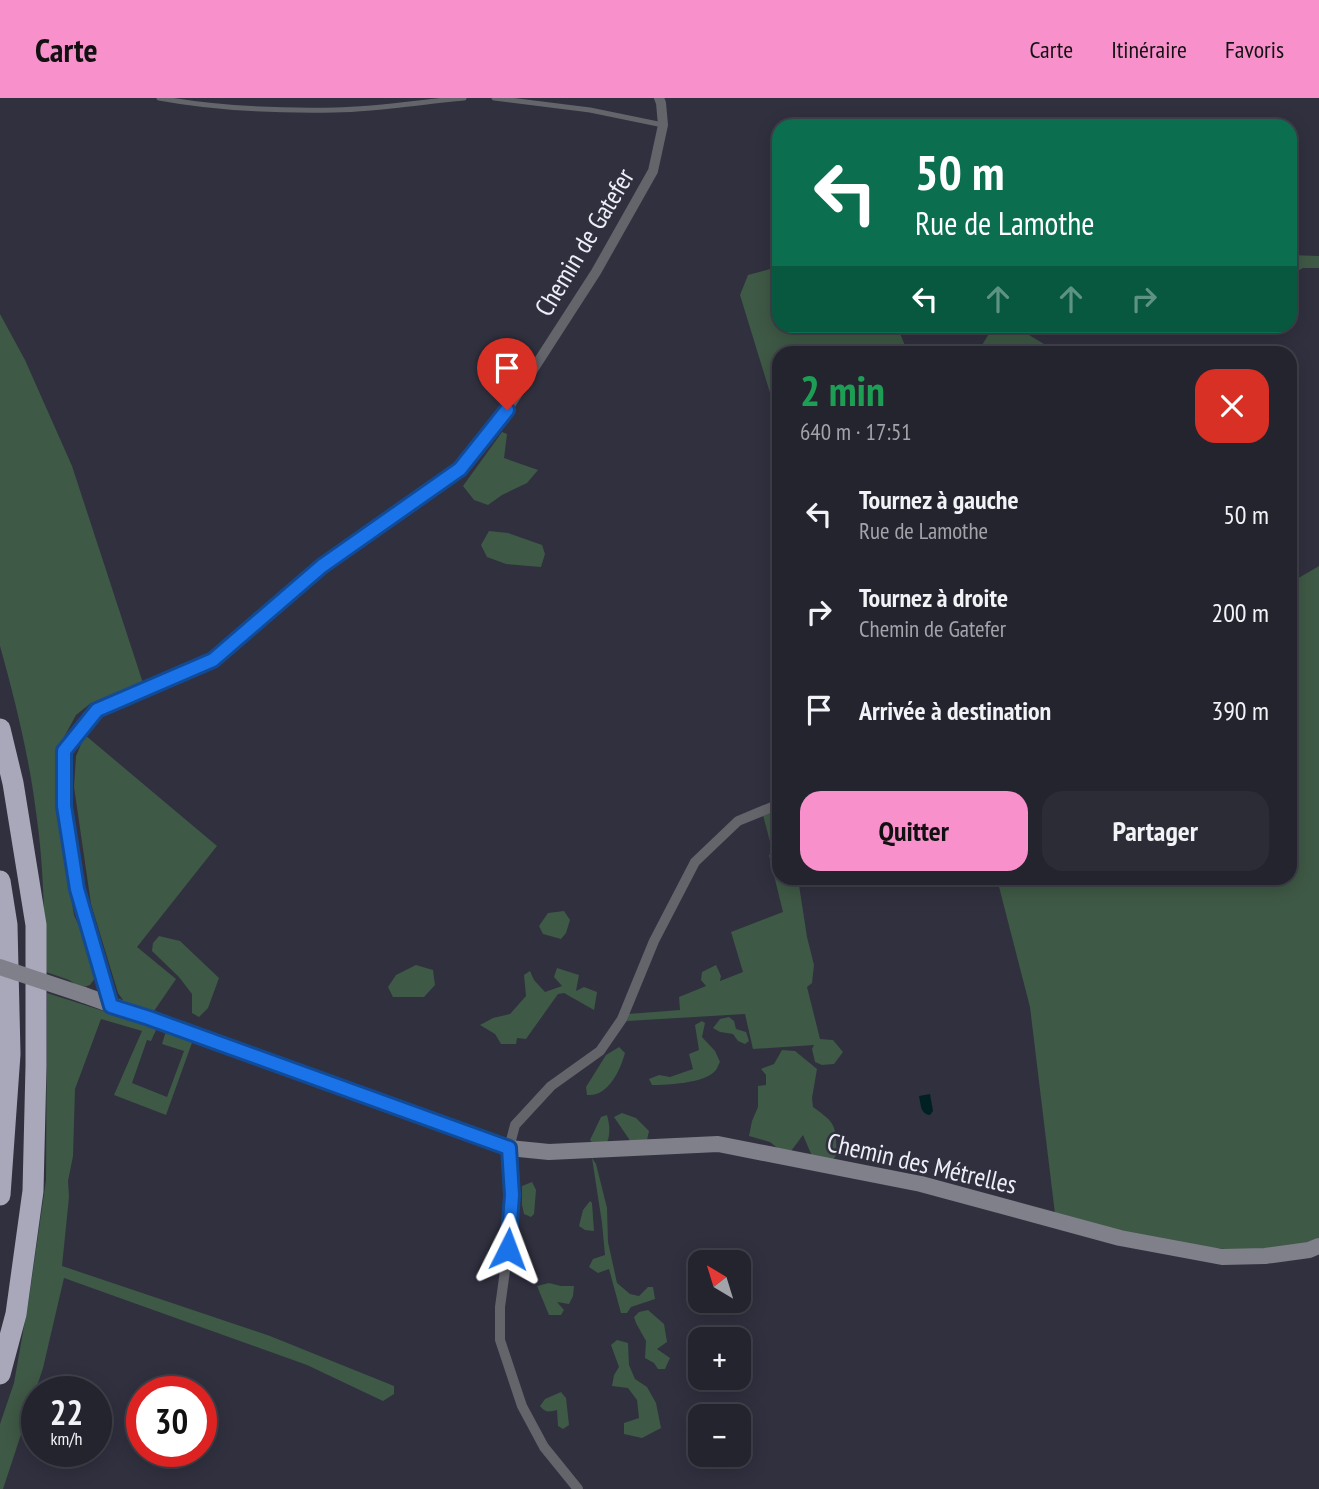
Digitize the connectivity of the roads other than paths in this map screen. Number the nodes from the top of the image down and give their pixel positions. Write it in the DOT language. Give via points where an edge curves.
graph roads {
  1 [pos="159,98"];
  2 [pos="464,98"];
  3 [pos="494,98"];
  4 [pos="659,98"];
  5 [pos="663,125"];
  6 [pos="0,729"];
  7 [pos="772,807"];
  8 [pos="0,881"];
  9 [pos="0,967"];
  10 [pos="111,1006"];
  11 [pos="509,1148"];
  12 [pos="0,1195"];
  13 [pos="1319,1246"];
  14 [pos="0,1374"];
  15 [pos="578,1489"];
  1 -- 2 [label="lane" via="337,110"];
  3 -- 5 [label="lane"];
  4 -- 5 [label="street, Chemin de Gatefer"];
  5 -- 10 [label="street, Chemin de Gatefer" via="653,171 596,272 507,410 460,469 322,566 213,660 97,710 64,751 64,806 77,889"];
  6 -- 14 [label="highway" via="36,925 36,1066 33,1191 16,1314"];
  7 -- 11 [label="street" via="738,821 695,862 654,940 622,1019 600,1051 551,1086 515,1125"];
  8 -- 12 [label="highway" via="7,925 10,1054"];
  9 -- 10 [label="street, Chemin des Métrelles, bridge"];
  10 -- 11 [label="street, Chemin des Métrelles"];
  11 -- 13 [label="street, Chemin des Métrelles" via="549,1152 718,1144 920,1184 1120,1238 1222,1257 1265,1256"];
  11 -- 15 [label="street" via="512,1195 500,1339 523,1406 544,1447"];
}
